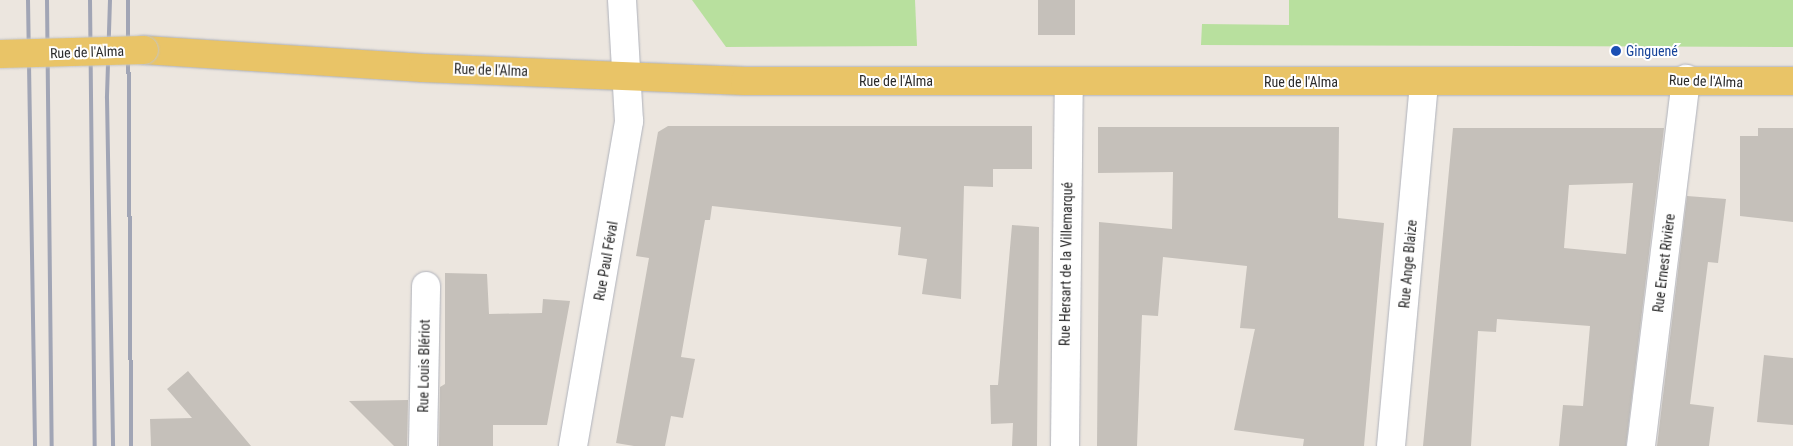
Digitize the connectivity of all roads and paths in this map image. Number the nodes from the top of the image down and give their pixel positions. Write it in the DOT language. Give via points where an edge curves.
graph roads {
  1 [pos="622,0"];
  2 [pos="0,54"];
  3 [pos="628,75"];
  4 [pos="1686,80"];
  5 [pos="1793,81"];
  6 [pos="1069,82"];
  7 [pos="1424,82"];
  8 [pos="426,286"];
  9 [pos="423,446"];
  10 [pos="572,446"];
  11 [pos="1064,446"];
  12 [pos="1391,446"];
  13 [pos="1641,446"];
  1 -- 3 [label="street, Rue Paul Féval"];
  2 -- 3 [label="main road, Rue de l'Alma, bridge" via="144,50 423,68"];
  3 -- 6 [label="main road, Rue de l'Alma" via="744,81"];
  3 -- 10 [label="street, Rue Paul Féval" via="630,122"];
  4 -- 5 [label="main road, Rue de l'Alma"];
  4 -- 7 [label="main road, Rue de l'Alma"];
  4 -- 13 [label="street, Rue Ernest Rivière"];
  6 -- 7 [label="main road, Rue de l'Alma"];
  6 -- 11 [label="street, Rue Hersart de la Villemarqué"];
  7 -- 12 [label="street, Rue Ange Blaize"];
  8 -- 9 [label="street, Rue Louis Blériot"];
}
